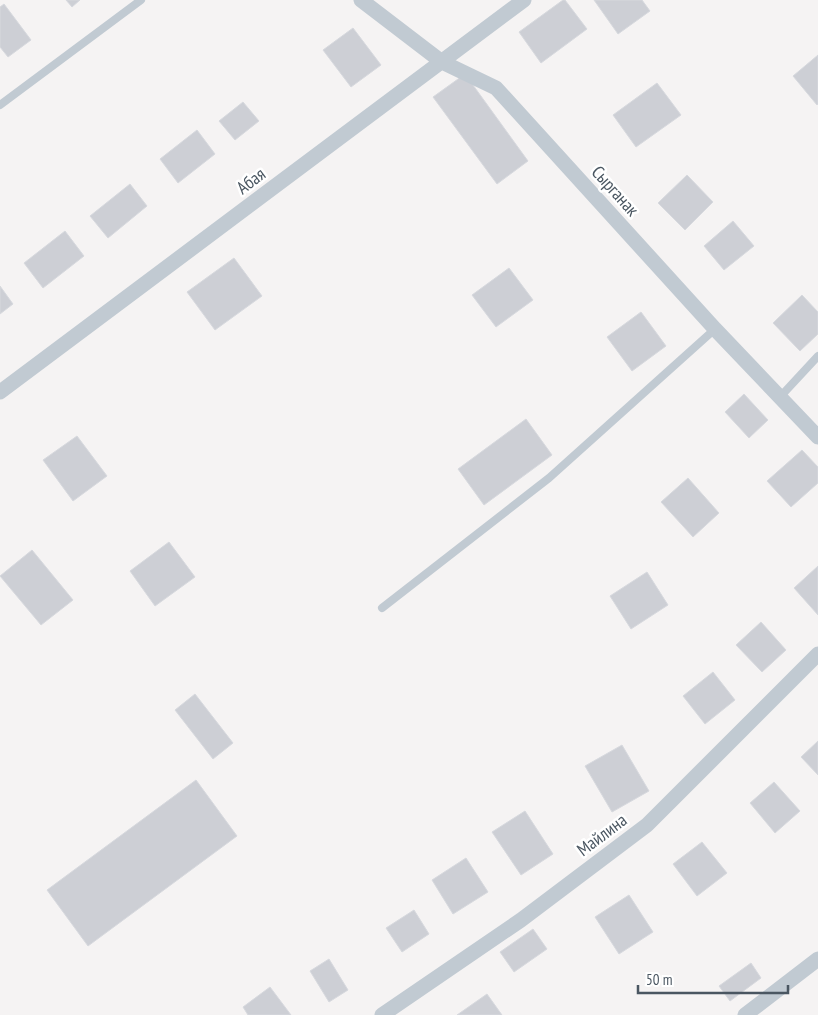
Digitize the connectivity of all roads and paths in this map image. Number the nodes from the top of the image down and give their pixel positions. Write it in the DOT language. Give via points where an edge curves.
graph roads {
  1 [pos="141,0"];
  2 [pos="361,0"];
  3 [pos="524,0"];
  4 [pos="442,62"];
  5 [pos="0,105"];
  6 [pos="715,329"];
  7 [pos="818,356"];
  8 [pos="0,392"];
  9 [pos="780,397"];
  10 [pos="818,437"];
  11 [pos="382,608"];
  12 [pos="818,654"];
  13 [pos="818,959"];
  14 [pos="382,1015"];
  15 [pos="745,1015"];
  1 -- 5 [label="lane"];
  2 -- 4 [label="street, Сырганак"];
  3 -- 4 [label="street, Абая"];
  4 -- 6 [label="street, Сырганак" via="496,88"];
  4 -- 8 [label="street, Абая"];
  6 -- 9 [label="street, Сырганак"];
  6 -- 11 [label="lane" via="549,478"];
  7 -- 9 [label="lane"];
  9 -- 10 [label="street, Сырганак"];
  12 -- 14 [label="street, Майлина" via="647,825 521,920"];
  13 -- 15 [label="street"];
}
